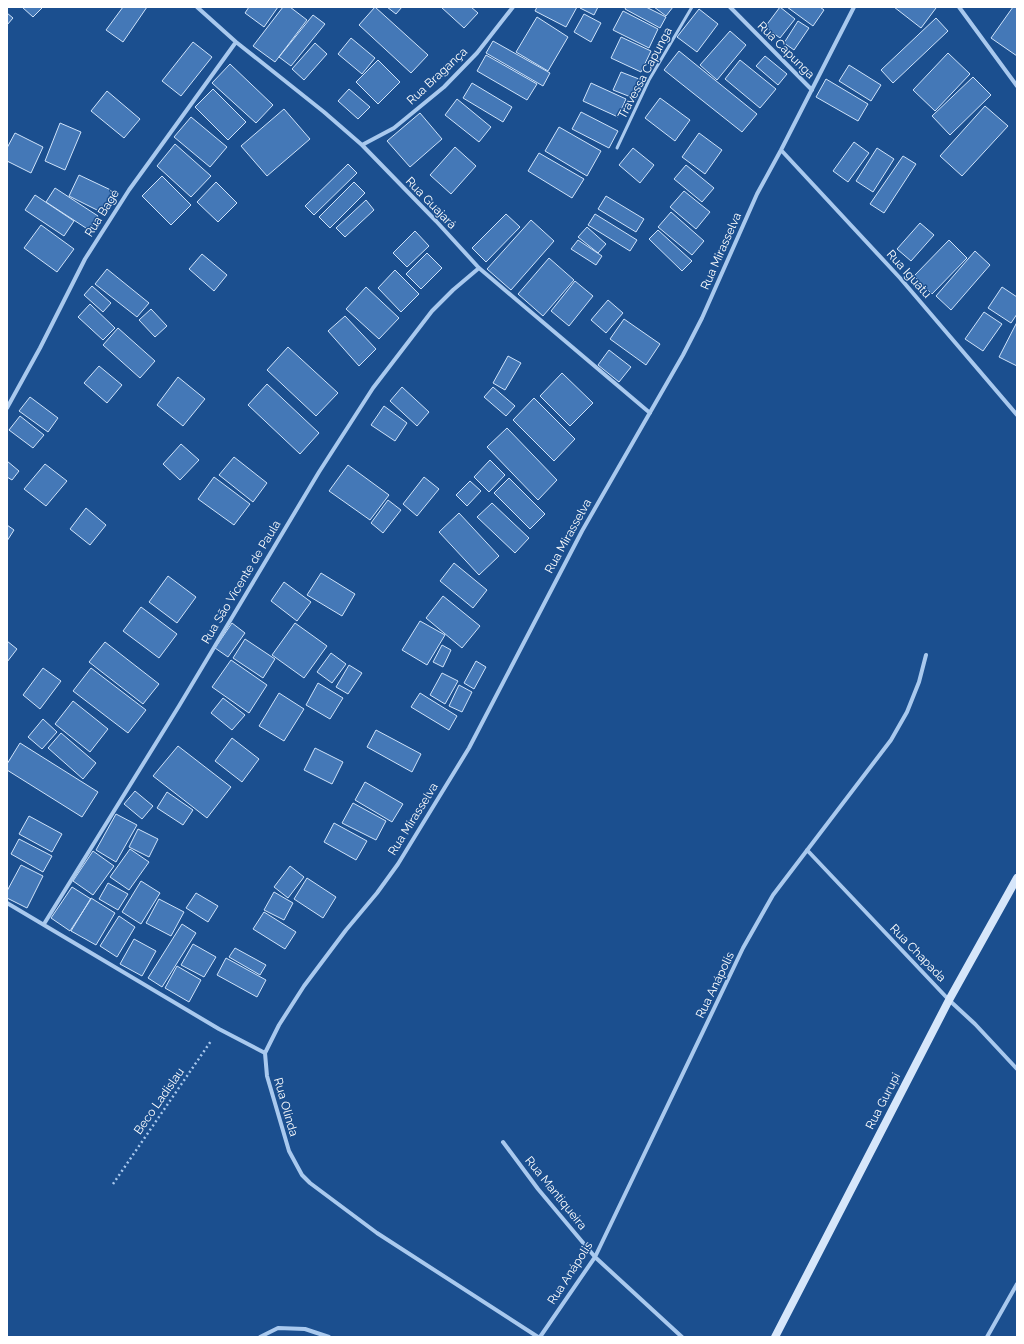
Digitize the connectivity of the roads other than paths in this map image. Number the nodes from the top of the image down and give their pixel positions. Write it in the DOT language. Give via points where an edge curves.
graph roads {
  1 [pos="197,7"];
  2 [pos="513,7"];
  3 [pos="692,7"];
  4 [pos="730,7"];
  5 [pos="854,7"];
  6 [pos="959,7"];
  7 [pos="236,42"];
  8 [pos="1017,86"];
  9 [pos="812,90"];
  10 [pos="362,145"];
  11 [pos="617,148"];
  12 [pos="781,150"];
  13 [pos="479,268"];
  14 [pos="7,408"];
  15 [pos="650,413"];
  16 [pos="1017,415"];
  17 [pos="926,655"];
  18 [pos="806,850"];
  19 [pos="1017,878"];
  20 [pos="7,903"];
  21 [pos="44,924"];
  22 [pos="949,1000"];
  23 [pos="264,1053"];
  24 [pos="1017,1069"];
  25 [pos="503,1142"];
  26 [pos="595,1257"];
  27 [pos="1017,1284"];
  28 [pos="260,1337"];
  29 [pos="329,1337"];
  30 [pos="539,1337"];
  31 [pos="682,1337"];
  32 [pos="775,1337"];
  33 [pos="987,1337"];
  1 -- 7 [label="street, Rua Guajará"];
  2 -- 10 [label="street, Rua Bragança" via="477,54 444,87 394,128"];
  3 -- 11 [label="lane, Travessa Capunga" via="649,80"];
  4 -- 9 [label="street, Rua Capunga"];
  5 -- 9 [label="street, Rua Mirasselva"];
  6 -- 8 [label="street"];
  7 -- 10 [label="street, Rua Guajará"];
  7 -- 14 [label="street, Rua Bagé" via="129,190 85,259"];
  9 -- 12 [label="street, Rua Mirasselva"];
  10 -- 13 [label="street, Rua Guajará"];
  12 -- 15 [label="street, Rua Mirasselva" via="757,194 702,318"];
  12 -- 16 [label="street, Rua Iguatu" via="900,278"];
  13 -- 15 [label="street, Rua Guajará"];
  13 -- 21 [label="street, Rua São Vicente de Paula" via="432,311 372,388"];
  15 -- 23 [label="street, Rua Mirasselva" via="560,571 469,748 398,864 304,986"];
  17 -- 18 [label="street, Rua Anápolis" via="920,682 891,740"];
  18 -- 22 [label="street, Rua Chapada"];
  18 -- 26 [label="street, Rua Anápolis" via="773,895 743,948"];
  19 -- 22 [label="street, Rua Gurupi"];
  20 -- 21 [label="street"];
  21 -- 23 [label="street" via="219,1029"];
  22 -- 24 [label="street, Rua Chapada"];
  22 -- 32 [label="street, Rua Gurupi"];
  23 -- 30 [label="street, Rua Olinda" via="267,1076 288,1151 302,1175 377,1233"];
  25 -- 26 [label="street, Rua Mantiqueira" via="538,1189"];
  26 -- 30 [label="street, Rua Anápolis"];
  26 -- 31 [label="street, Rua Mantiqueira"];
  27 -- 33 [label="street"];
  28 -- 29 [label="street" via="278,1328 305,1329"];
}
